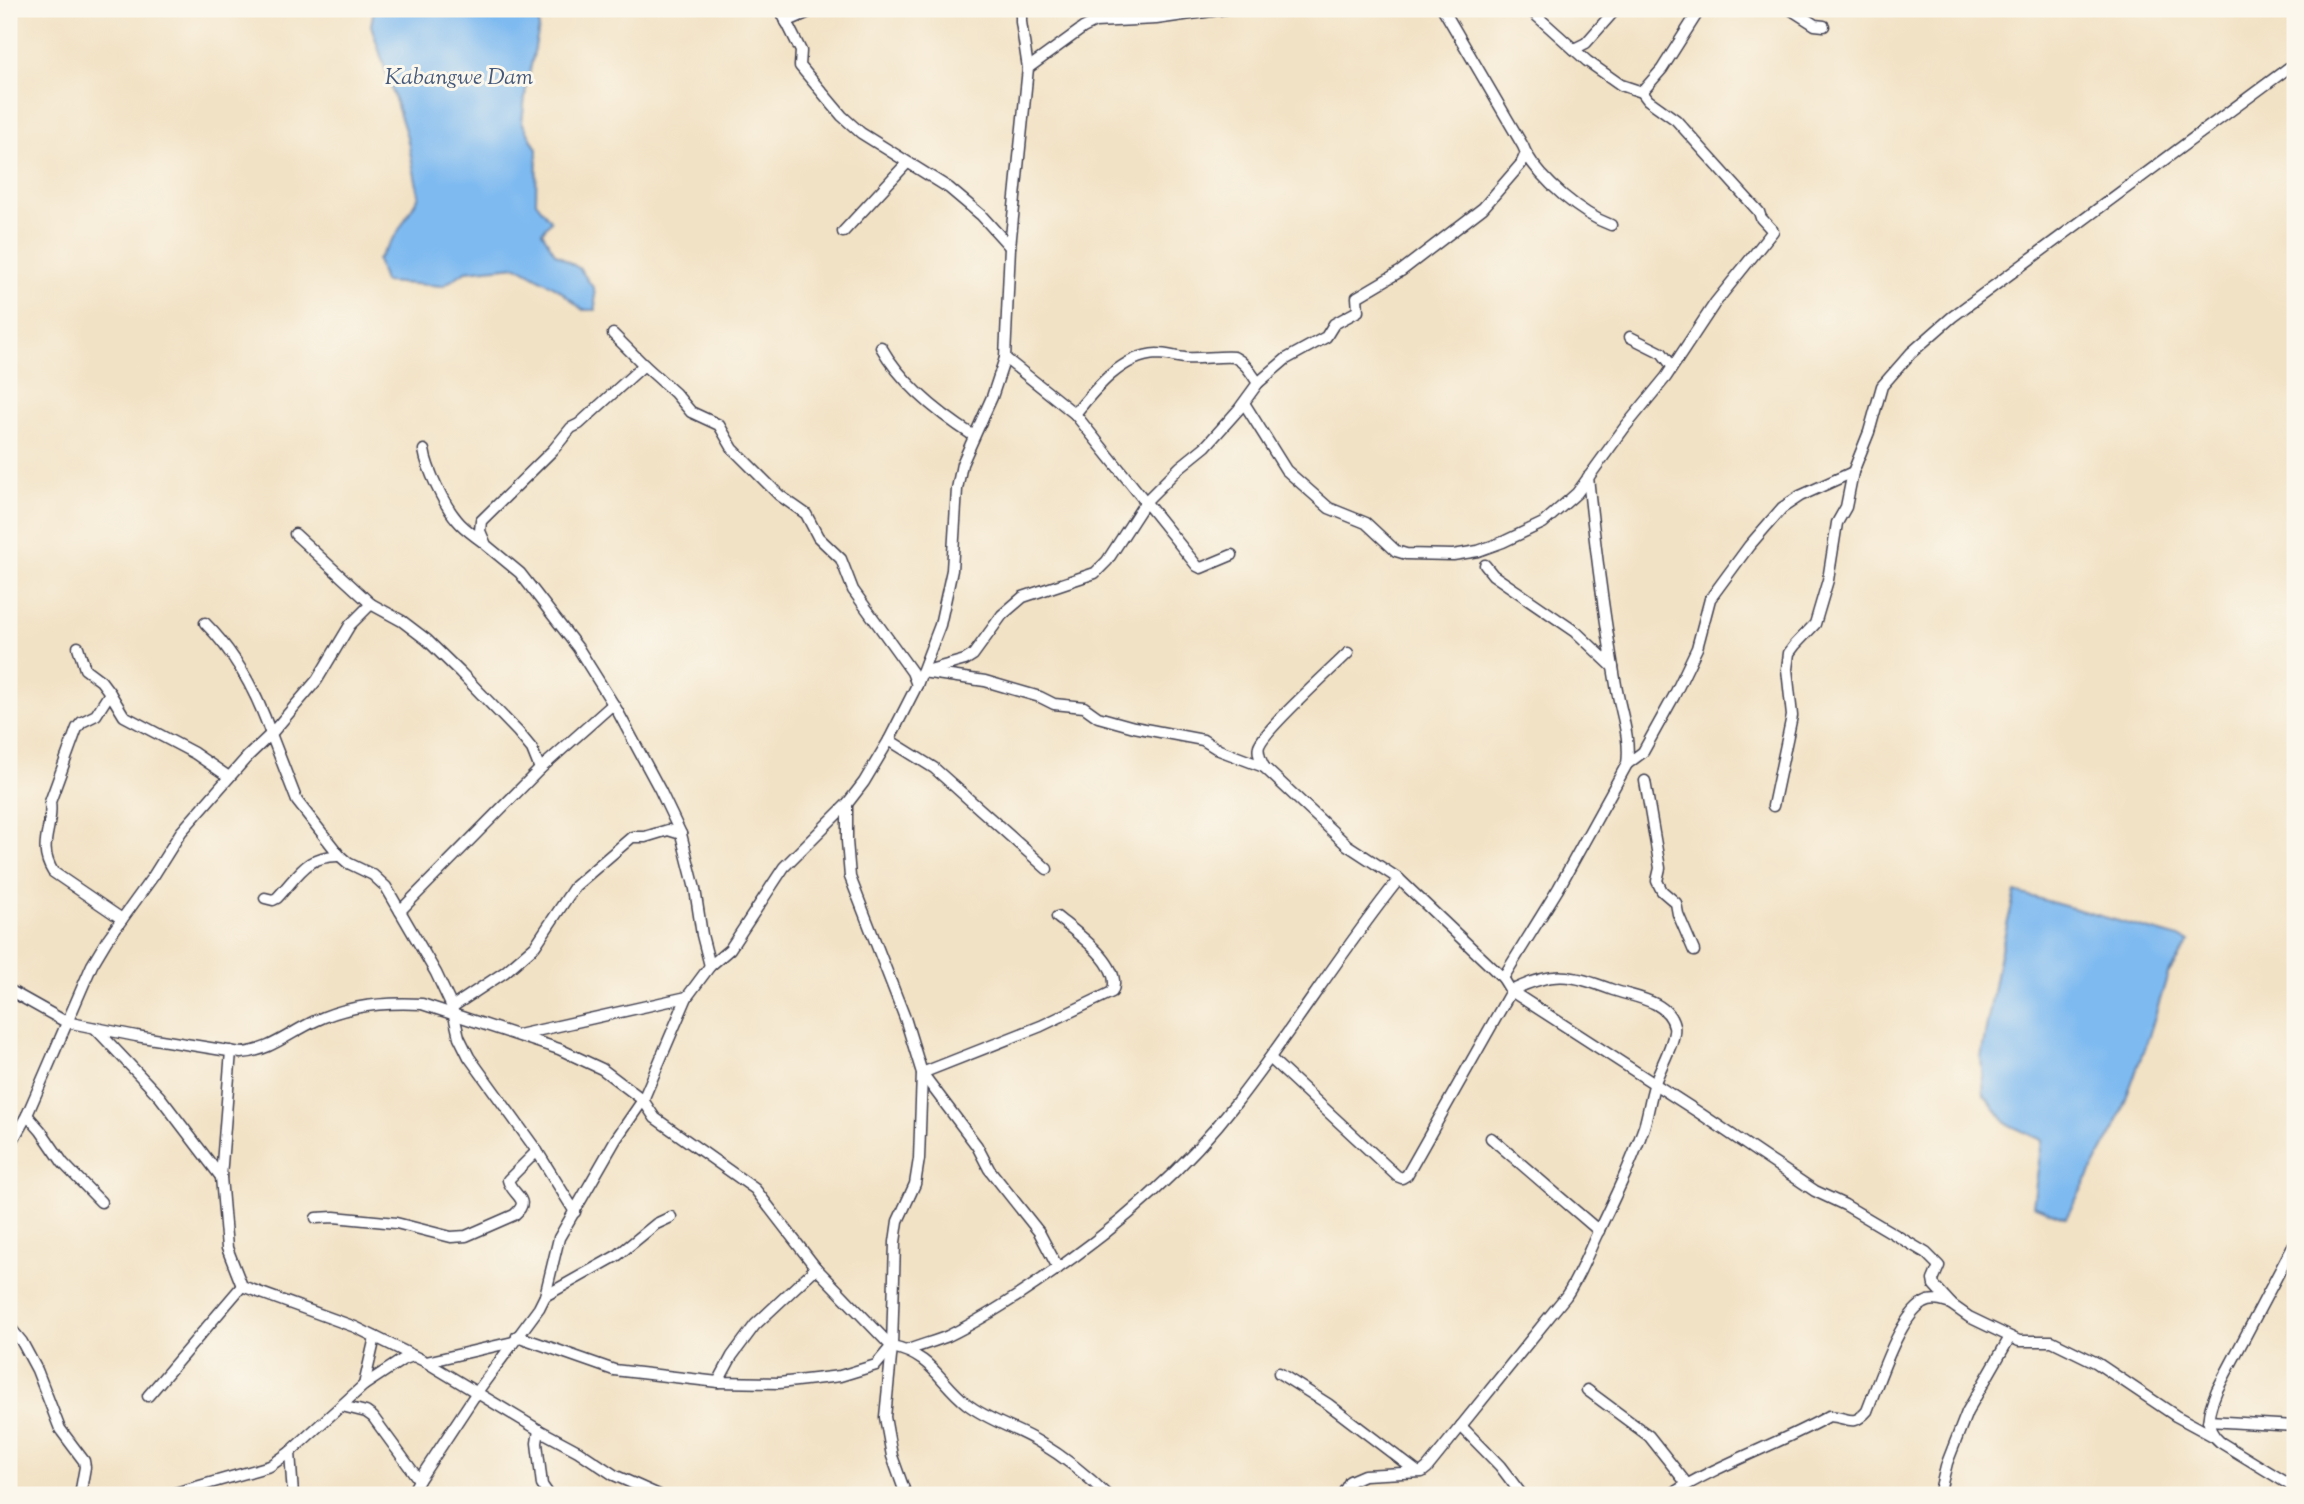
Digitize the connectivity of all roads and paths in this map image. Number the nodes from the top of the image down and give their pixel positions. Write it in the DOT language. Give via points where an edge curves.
graph roads {
  1 [pos="780,9"];
  2 [pos="816,9"];
  3 [pos="1021,9"];
  4 [pos="1226,9"];
  5 [pos="1443,9"];
  6 [pos="1529,9"];
  7 [pos="1616,9"];
  8 [pos="1700,9"];
  9 [pos="1790,9"];
  10 [pos="786,22"];
  11 [pos="1824,26"];
  12 [pos="1574,49"];
  13 [pos="2295,63"];
  14 [pos="1028,68"];
  15 [pos="1642,92"];
  16 [pos="1526,153"];
  17 [pos="907,163"];
  18 [pos="1611,225"];
  19 [pos="843,232"];
  20 [pos="1010,247"];
  21 [pos="613,334"];
  22 [pos="1630,337"];
  23 [pos="881,347"];
  24 [pos="1005,358"];
  25 [pos="644,365"];
  26 [pos="1672,366"];
  27 [pos="1258,383"];
  28 [pos="1244,403"];
  29 [pos="1075,414"];
  30 [pos="974,436"];
  31 [pos="424,450"];
  32 [pos="1853,472"];
  33 [pos="1588,477"];
  34 [pos="1146,501"];
  35 [pos="295,534"];
  36 [pos="486,544"];
  37 [pos="1232,555"];
  38 [pos="1485,565"];
  39 [pos="371,604"];
  40 [pos="205,623"];
  41 [pos="78,647"];
  42 [pos="1348,653"];
  43 [pos="1613,667"];
  44 [pos="922,672"];
  45 [pos="917,685"];
  46 [pos="110,693"];
  47 [pos="613,705"];
  48 [pos="271,734"];
  49 [pos="889,740"];
  50 [pos="1627,764"];
  51 [pos="1264,767"];
  52 [pos="540,769"];
  53 [pos="229,777"];
  54 [pos="1644,781"];
  55 [pos="848,804"];
  56 [pos="1773,807"];
  57 [pos="681,834"];
  58 [pos="340,856"];
  59 [pos="1047,869"];
  60 [pos="1399,879"];
  61 [pos="265,898"];
  62 [pos="400,911"];
  63 [pos="1057,917"];
  64 [pos="122,919"];
  65 [pos="1694,951"];
  66 [pos="710,966"];
  67 [pos="1503,978"];
  68 [pos="9,990"];
  69 [pos="1511,991"];
  70 [pos="687,997"];
  71 [pos="453,1011"];
  72 [pos="66,1022"];
  73 [pos="95,1028"];
  74 [pos="517,1035"];
  75 [pos="231,1051"];
  76 [pos="1270,1058"];
  77 [pos="922,1073"];
  78 [pos="1654,1085"];
  79 [pos="643,1100"];
  80 [pos="27,1115"];
  81 [pos="1491,1138"];
  82 [pos="9,1147"];
  83 [pos="537,1151"];
  84 [pos="221,1177"];
  85 [pos="101,1202"];
  86 [pos="575,1212"];
  87 [pos="317,1217"];
  88 [pos="671,1217"];
  89 [pos="1599,1231"];
  90 [pos="2295,1242"];
  91 [pos="816,1268"];
  92 [pos="1058,1268"];
  93 [pos="242,1286"];
  94 [pos="545,1296"];
  95 [pos="1952,1305"];
  96 [pos="9,1326"];
  97 [pos="374,1337"];
  98 [pos="2010,1337"];
  99 [pos="515,1339"];
  100 [pos="892,1347"];
  101 [pos="908,1350"];
  102 [pos="413,1356"];
  103 [pos="426,1362"];
  104 [pos="1279,1373"];
  105 [pos="718,1382"];
  106 [pos="364,1385"];
  107 [pos="1587,1390"];
  108 [pos="477,1392"];
  109 [pos="148,1396"];
  110 [pos="342,1406"];
  111 [pos="2208,1422"];
  112 [pos="1461,1426"];
  113 [pos="2295,1426"];
  114 [pos="539,1430"];
  115 [pos="2213,1436"];
  116 [pos="290,1452"];
  117 [pos="1417,1471"];
  118 [pos="419,1480"];
  119 [pos="1688,1484"];
  120 [pos="2295,1488"];
  121 [pos="79,1495"];
  122 [pos="168,1495"];
  123 [pos="293,1495"];
  124 [pos="411,1495"];
  125 [pos="548,1495"];
  126 [pos="659,1495"];
  127 [pos="906,1495"];
  128 [pos="1107,1495"];
  129 [pos="1342,1495"];
  130 [pos="1522,1495"];
  131 [pos="1670,1495"];
  132 [pos="1939,1495"];
  1 -- 10 [label="street"];
  2 -- 10 [label="street"];
  3 -- 14 [label="street"];
  4 -- 14 [label="street" via="1095,22"];
  5 -- 16 [label="street"];
  6 -- 12 [label="street"];
  7 -- 12 [label="street" via="1586,43"];
  8 -- 15 [label="street"];
  9 -- 11 [label="street"];
  10 -- 17 [label="street" via="801,51 800,66 842,116"];
  12 -- 15 [label="street" via="1621,85"];
  13 -- 32 [label="street" via="1952,317 1911,353 1882,386"];
  14 -- 20 [label="street"];
  15 -- 26 [label="street" via="1693,138 1773,231"];
  16 -- 18 [label="street" via="1560,195"];
  16 -- 27 [label="street" via="1475,215 1401,271 1357,297 1358,311"];
  17 -- 19 [label="street"];
  17 -- 20 [label="street" via="949,188"];
  20 -- 24 [label="street"];
  21 -- 25 [label="street"];
  22 -- 26 [label="street" via="1662,353"];
  23 -- 30 [label="street" via="909,384"];
  24 -- 29 [label="street"];
  24 -- 30 [label="street"];
  25 -- 36 [label="street" via="571,428 481,521"];
  25 -- 45 [label="street" via="691,412 719,425 733,449 779,495 806,514 818,537 841,559 853,590"];
  26 -- 33 [label="street"];
  27 -- 28 [label="street"];
  27 -- 29 [label="street" via="1234,357 1154,354 1114,373"];
  28 -- 33 [label="street" via="1286,470 1329,508 1366,523 1387,545 1406,554 1452,555 1503,542 1542,523 1571,499"];
  28 -- 34 [label="street" via="1206,446"];
  29 -- 34 [label="street"];
  30 -- 44 [label="street" via="957,489 952,570 940,625"];
  31 -- 36 [label="street" via="457,520"];
  32 -- 50 [label="street" via="1782,508 1748,545 1710,599 1697,648 1674,696 1643,752"];
  32 -- 56 [label="street" via="1815,624 1789,653 1792,716"];
  33 -- 43 [label="street"];
  34 -- 37 [label="street" via="1200,568"];
  34 -- 44 [label="street" via="1095,573 1023,597 1002,615 973,655"];
  35 -- 39 [label="street"];
  36 -- 47 [label="street" via="520,573 578,648"];
  38 -- 43 [label="street" via="1576,632"];
  39 -- 48 [label="street" via="350,625 317,680"];
  39 -- 52 [label="street" via="427,640 460,672 518,732"];
  40 -- 48 [label="street" via="226,645"];
  41 -- 46 [label="street" via="85,669"];
  42 -- 51 [label="street" via="1274,725 1259,746"];
  43 -- 50 [label="street" via="1629,753"];
  44 -- 45 [label="street"];
  44 -- 51 [label="street" via="985,681 1054,704 1084,707 1098,717 1134,727 1203,740"];
  45 -- 49 [label="street"];
  46 -- 53 [label="street" via="124,716"];
  46 -- 64 [label="street" via="96,715 77,728 51,794 45,837 53,872"];
  47 -- 52 [label="street"];
  47 -- 57 [label="street"];
  48 -- 53 [label="street"];
  48 -- 58 [label="street" via="297,801"];
  49 -- 55 [label="street"];
  49 -- 59 [label="street" via="934,768"];
  50 -- 67 [label="street" via="1559,889"];
  51 -- 60 [label="street" via="1347,845"];
  52 -- 62 [label="street"];
  53 -- 64 [label="street" via="181,832"];
  54 -- 65 [label="street" via="1660,868 1657,881 1676,903"];
  55 -- 66 [label="street" via="784,867 730,949"];
  55 -- 77 [label="street" via="850,877"];
  57 -- 66 [label="street"];
  57 -- 71 [label="street" via="668,830 632,837 575,886 536,946"];
  58 -- 61 [label="street" via="317,858 278,898"];
  58 -- 62 [label="street" via="373,875"];
  60 -- 67 [label="street"];
  60 -- 76 [label="street"];
  62 -- 71 [label="street"];
  63 -- 77 [label="street" via="1100,955 1111,970 1112,992"];
  64 -- 72 [label="street" via="92,965"];
  66 -- 70 [label="street"];
  67 -- 69 [label="street"];
  68 -- 72 [label="street"];
  69 -- 76 [label="street" via="1405,1178 1397,1176"];
  69 -- 78 [label="street"];
  69 -- 78 [label="street" via="1546,978 1577,977 1656,1003 1669,1015 1674,1036"];
  70 -- 74 [label="street"];
  70 -- 79 [label="street"];
  71 -- 74 [label="street"];
  71 -- 75 [label="street" via="422,1004 360,1006 317,1019 263,1049"];
  71 -- 83 [label="street" via="469,1057"];
  72 -- 73 [label="street"];
  72 -- 80 [label="street"];
  73 -- 75 [label="street"];
  73 -- 84 [label="street" via="160,1097"];
  74 -- 79 [label="street" via="602,1069"];
  75 -- 84 [label="street"];
  76 -- 92 [label="street" via="1202,1144 1161,1185"];
  77 -- 92 [label="street" via="1039,1232"];
  77 -- 100 [label="street" via="919,1159 895,1242"];
  78 -- 89 [label="street" via="1645,1124"];
  78 -- 95 [label="street" via="1815,1191 1926,1253 1939,1266 1934,1285"];
  79 -- 86 [label="street"];
  79 -- 91 [label="street" via="656,1118 755,1189"];
  80 -- 82 [label="street"];
  80 -- 85 [label="street" via="62,1163"];
  81 -- 89 [label="street"];
  83 -- 86 [label="street"];
  83 -- 87 [label="street" via="508,1180 522,1200 520,1210 466,1236 451,1237 396,1223"];
  84 -- 93 [label="street" via="227,1248"];
  86 -- 94 [label="street" via="559,1238"];
  88 -- 94 [label="street" via="618,1255"];
  89 -- 112 [label="street" via="1571,1289"];
  90 -- 111 [label="street" via="2217,1390"];
  91 -- 100 [label="street"];
  91 -- 105 [label="street" via="755,1325"];
  92 -- 101 [label="street" via="991,1314"];
  93 -- 97 [label="street"];
  93 -- 109 [label="street"];
  94 -- 99 [label="street"];
  95 -- 98 [label="street"];
  95 -- 119 [label="street" via="1938,1299 1924,1303 1911,1315 1859,1420 1829,1416"];
  96 -- 121 [label="street" via="37,1370 60,1429 84,1461"];
  97 -- 102 [label="street"];
  97 -- 106 [label="street"];
  98 -- 115 [label="street" via="2052,1341 2097,1363"];
  98 -- 132 [label="street" via="1968,1412"];
  99 -- 103 [label="street"];
  99 -- 105 [label="street" via="614,1370"];
  99 -- 108 [label="street"];
  100 -- 101 [label="street"];
  100 -- 105 [label="street" via="876,1365 840,1376 779,1383"];
  100 -- 127 [label="street" via="885,1417 892,1457"];
  101 -- 128 [label="street" via="928,1363 965,1403 1038,1442"];
  102 -- 103 [label="street"];
  102 -- 106 [label="street"];
  103 -- 108 [label="street"];
  104 -- 117 [label="street"];
  106 -- 110 [label="street"];
  107 -- 119 [label="street" via="1649,1436"];
  108 -- 114 [label="street"];
  108 -- 118 [label="street"];
  110 -- 116 [label="street"];
  110 -- 118 [label="street" via="373,1418"];
  111 -- 113 [label="street"];
  111 -- 115 [label="street"];
  112 -- 117 [label="street" via="1427,1468"];
  112 -- 130 [label="street"];
  114 -- 125 [label="street" via="542,1485"];
  114 -- 126 [label="street" via="614,1475"];
  115 -- 120 [label="street"];
  116 -- 122 [label="street" via="270,1466"];
  116 -- 123 [label="street"];
  117 -- 129 [label="street" via="1364,1475 1350,1481"];
  118 -- 124 [label="street"];
  119 -- 131 [label="street"];
}
